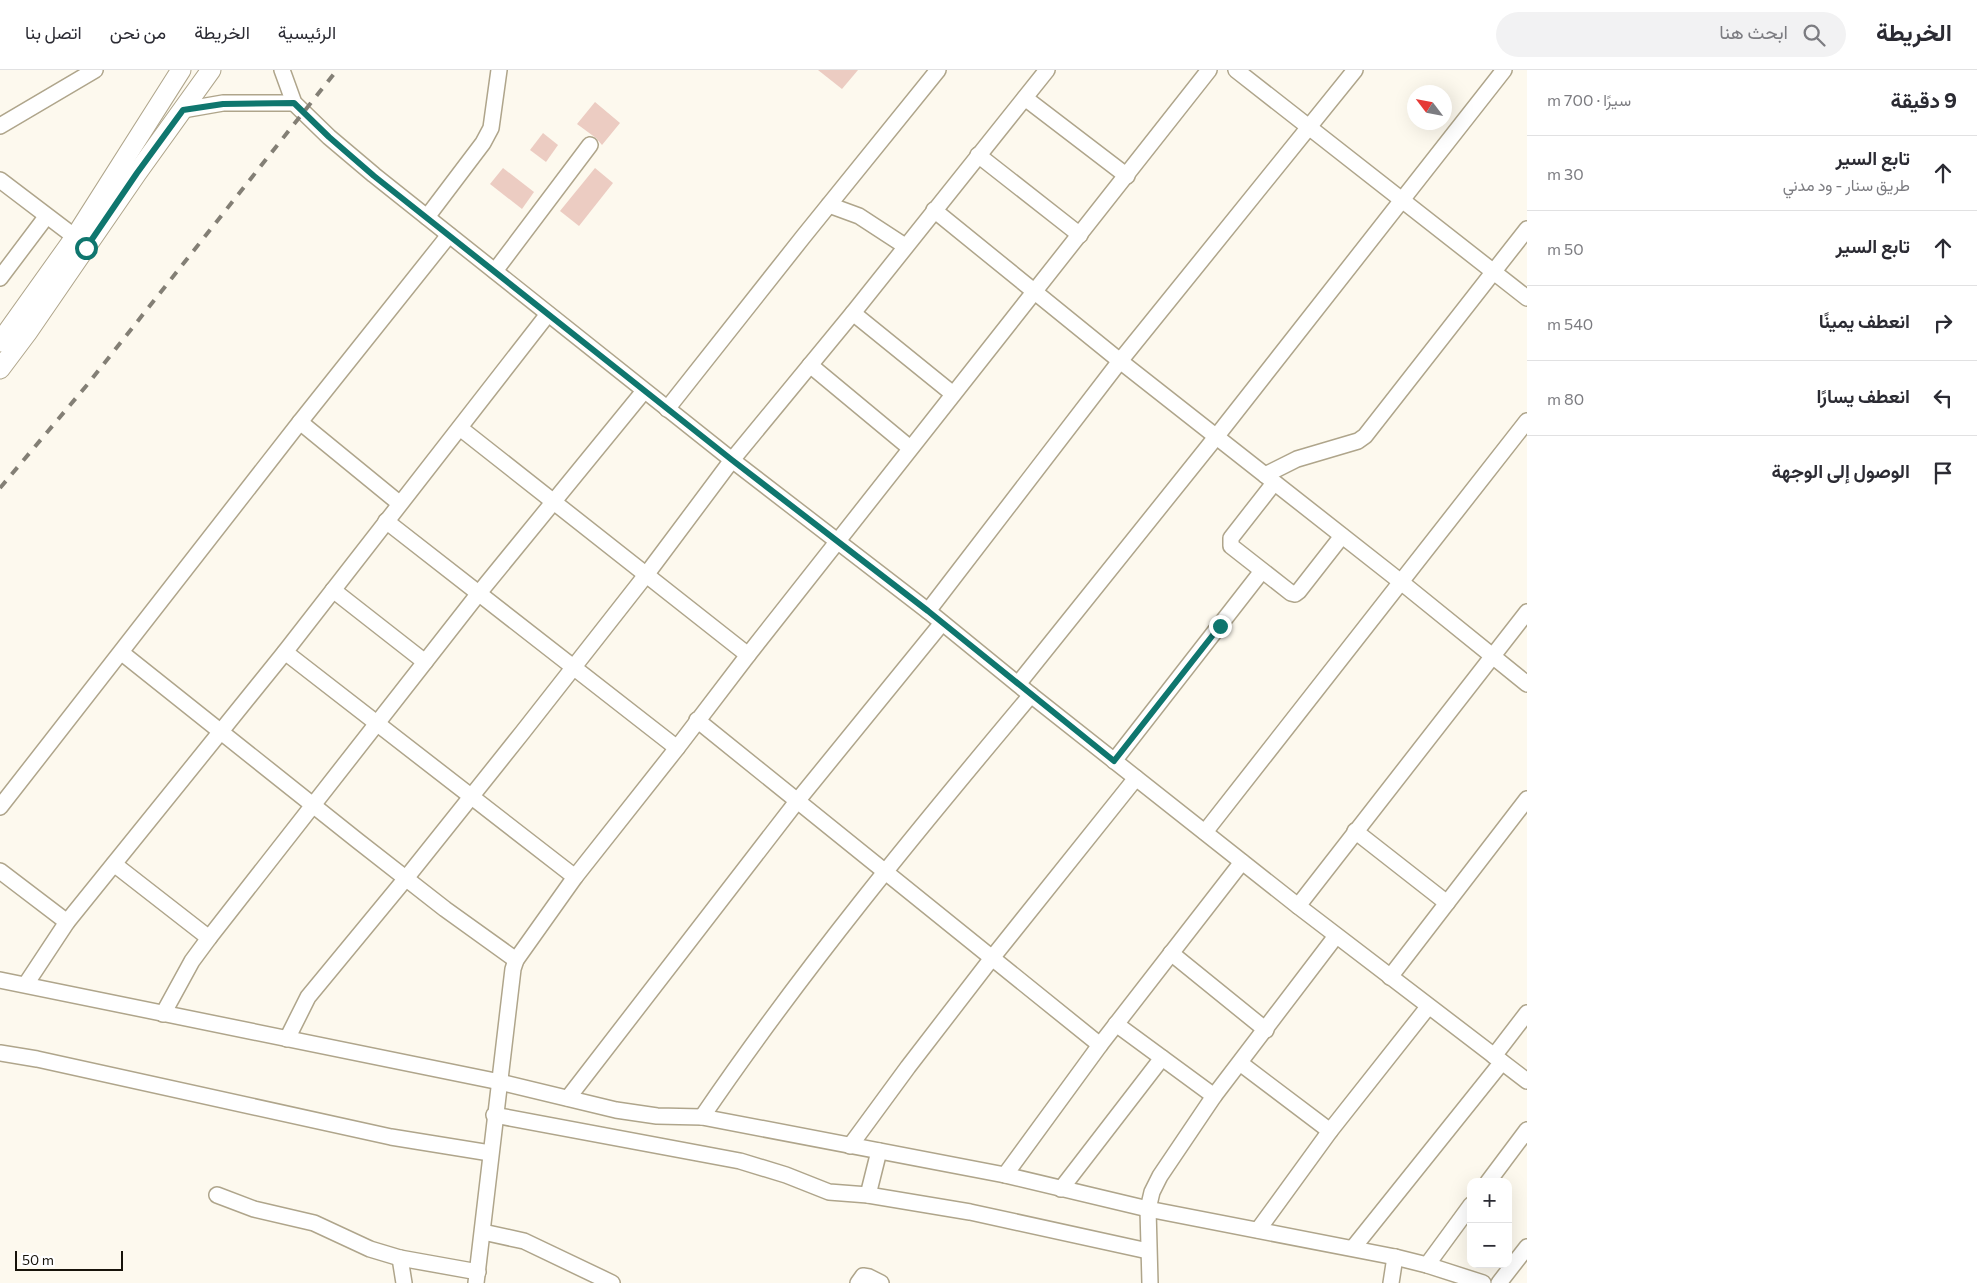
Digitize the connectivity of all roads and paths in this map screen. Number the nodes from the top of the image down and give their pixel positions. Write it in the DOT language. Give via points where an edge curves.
graph roads {
  1 [pos="95,70"];
  2 [pos="181,70"];
  3 [pos="211,70"];
  4 [pos="282,70"];
  5 [pos="499,70"];
  6 [pos="938,70"];
  7 [pos="1209,70"];
  8 [pos="1236,70"];
  9 [pos="1355,70"];
  10 [pos="1504,70"];
  11 [pos="1043,72"];
  12 [pos="1024,98"];
  13 [pos="294,103"];
  14 [pos="183,110"];
  15 [pos="0,126"];
  16 [pos="1310,128"];
  17 [pos="590,145"];
  18 [pos="978,156"];
  19 [pos="1127,176"];
  20 [pos="0,180"];
  21 [pos="114,191"];
  22 [pos="1402,200"];
  23 [pos="829,205"];
  24 [pos="934,210"];
  25 [pos="46,217"];
  26 [pos="426,217"];
  27 [pos="1527,229"];
  28 [pos="449,235"];
  29 [pos="1080,235"];
  30 [pos="75,237"];
  31 [pos="905,246"];
  32 [pos="495,271"];
  33 [pos="1493,271"];
  34 [pos="0,278"];
  35 [pos="1034,292"];
  36 [pos="1527,298"];
  37 [pos="853,313"];
  38 [pos="548,314"];
  39 [pos="0,342"];
  40 [pos="1120,361"];
  41 [pos="810,365"];
  42 [pos="0,369"];
  43 [pos="644,391"];
  44 [pos="953,394"];
  45 [pos="667,409"];
  46 [pos="300,422"];
  47 [pos="1527,422"];
  48 [pos="460,428"];
  49 [pos="1216,437"];
  50 [pos="910,448"];
  51 [pos="732,460"];
  52 [pos="1269,479"];
  53 [pos="552,502"];
  54 [pos="399,504"];
  55 [pos="386,521"];
  56 [pos="1342,536"];
  57 [pos="836,541"];
  58 [pos="1262,571"];
  59 [pos="646,574"];
  60 [pos="1401,582"];
  61 [pos="333,590"];
  62 [pos="479,593"];
  63 [pos="928,611"];
  64 [pos="1527,612"];
  65 [pos="942,623"];
  66 [pos="285,652"];
  67 [pos="122,653"];
  68 [pos="748,655"];
  69 [pos="1492,656"];
  70 [pos="424,662"];
  71 [pos="572,667"];
  72 [pos="1018,684"];
  73 [pos="1527,684"];
  74 [pos="1031,695"];
  75 [pos="697,720"];
  76 [pos="376,722"];
  77 [pos="221,732"];
  78 [pos="677,748"];
  79 [pos="1114,761"];
  80 [pos="1136,778"];
  81 [pos="471,796"];
  82 [pos="1527,799"];
  83 [pos="798,800"];
  84 [pos="312,805"];
  85 [pos="0,807"];
  86 [pos="1355,831"];
  87 [pos="1204,832"];
  88 [pos="1242,862"];
  89 [pos="114,864"];
  90 [pos="0,871"];
  91 [pos="884,871"];
  92 [pos="407,877"];
  93 [pos="575,877"];
  94 [pos="1447,903"];
  95 [pos="1298,906"];
  96 [pos="66,922"];
  97 [pos="1336,936"];
  98 [pos="209,938"];
  99 [pos="1171,953"];
  100 [pos="992,958"];
  101 [pos="516,960"];
  102 [pos="1390,977"];
  103 [pos="0,980"];
  104 [pos="26,984"];
  105 [pos="1428,1006"];
  106 [pos="1527,1013"];
  107 [pos="163,1014"];
  108 [pos="1116,1024"];
  109 [pos="1266,1030"];
  110 [pos="287,1039"];
  111 [pos="1100,1045"];
  112 [pos="0,1053"];
  113 [pos="1162,1058"];
  114 [pos="1498,1059"];
  115 [pos="1240,1063"];
  116 [pos="1527,1081"];
  117 [pos="500,1082"];
  118 [pos="1214,1096"];
  119 [pos="568,1098"];
  120 [pos="494,1115"];
  121 [pos="702,1117"];
  122 [pos="1527,1130"];
  123 [pos="1330,1131"];
  124 [pos="850,1146"];
  125 [pos="879,1152"];
  126 [pos="490,1153"];
  127 [pos="1005,1176"];
  128 [pos="1491,1178"];
  129 [pos="1061,1189"];
  130 [pos="217,1195"];
  131 [pos="868,1195"];
  132 [pos="1148,1209"];
  133 [pos="1467,1210"];
  134 [pos="1258,1230"];
  135 [pos="483,1232"];
  136 [pos="1527,1247"];
  137 [pos="1353,1248"];
  138 [pos="1148,1251"];
  139 [pos="1395,1257"];
  140 [pos="400,1258"];
  141 [pos="1427,1265"];
  142 [pos="477,1278"];
  143 [pos="404,1283"];
  144 [pos="612,1283"];
  145 [pos="858,1283"];
  146 [pos="881,1283"];
  147 [pos="1150,1283"];
  148 [pos="1391,1283"];
  149 [pos="1483,1283"];
  150 [pos="1499,1283"];
  1 -- 15 [label="street"];
  2 -- 21 [label="main road"];
  3 -- 14 [label="main road"];
  4 -- 13 [label="street"];
  5 -- 26 [label="street" via="491,128"];
  6 -- 23 [label="street"];
  7 -- 19 [label="street"];
  8 -- 16 [label="street"];
  9 -- 16 [label="street"];
  10 -- 22 [label="street"];
  11 -- 12 [label="street"];
  12 -- 18 [label="street"];
  12 -- 19 [label="street"];
  13 -- 14 [label="street" via="223,104"];
  13 -- 26 [label="street" via="352,157"];
  14 -- 21 [label="main road"];
  16 -- 22 [label="street"];
  16 -- 40 [label="street"];
  17 -- 32 [label="street"];
  18 -- 24 [label="street"];
  18 -- 29 [label="street"];
  19 -- 29 [label="street"];
  20 -- 25 [label="street"];
  21 -- 30 [label="main road"];
  21 -- 42 [label="main road" via="28,333"];
  22 -- 33 [label="street"];
  22 -- 49 [label="street"];
  23 -- 31 [label="street" via="859,216"];
  23 -- 45 [label="street"];
  24 -- 31 [label="street"];
  24 -- 35 [label="street"];
  25 -- 30 [label="street"];
  25 -- 34 [label="street"];
  26 -- 28 [label="street"];
  27 -- 33 [label="street"];
  28 -- 32 [label="street"];
  28 -- 46 [label="street"];
  29 -- 35 [label="street"];
  30 -- 39 [label="main road"];
  31 -- 37 [label="street"];
  32 -- 38 [label="street"];
  33 -- 36 [label="street"];
  33 -- 52 [label="street" via="1365,436 1297,460"];
  35 -- 40 [label="street"];
  35 -- 44 [label="street"];
  37 -- 41 [label="street"];
  37 -- 44 [label="street"];
  38 -- 43 [label="street"];
  38 -- 48 [label="street"];
  40 -- 49 [label="street"];
  40 -- 63 [label="street"];
  41 -- 50 [label="street"];
  41 -- 51 [label="street"];
  43 -- 45 [label="street"];
  43 -- 53 [label="street"];
  44 -- 50 [label="street"];
  45 -- 51 [label="street"];
  46 -- 54 [label="street"];
  46 -- 67 [label="street"];
  47 -- 60 [label="street"];
  48 -- 53 [label="street"];
  48 -- 54 [label="street"];
  49 -- 52 [label="street"];
  49 -- 72 [label="street"];
  50 -- 57 [label="street"];
  51 -- 57 [label="street"];
  51 -- 59 [label="street"];
  52 -- 56 [label="street"];
  52 -- 58 [label="street" via="1230,542"];
  53 -- 59 [label="street"];
  53 -- 62 [label="street"];
  54 -- 55 [label="street"];
  55 -- 61 [label="street"];
  55 -- 62 [label="street"];
  56 -- 58 [label="street" via="1295,594"];
  56 -- 60 [label="street"];
  57 -- 63 [label="street"];
  57 -- 68 [label="street"];
  58 -- 79 [label="street"];
  59 -- 68 [label="street"];
  59 -- 71 [label="street"];
  60 -- 69 [label="street"];
  60 -- 87 [label="street"];
  61 -- 66 [label="street"];
  61 -- 70 [label="street"];
  62 -- 70 [label="street"];
  62 -- 71 [label="street"];
  63 -- 65 [label="street"];
  64 -- 69 [label="street"];
  65 -- 72 [label="street"];
  65 -- 83 [label="street"];
  66 -- 76 [label="street"];
  66 -- 77 [label="street"];
  67 -- 77 [label="street"];
  67 -- 85 [label="street"];
  68 -- 75 [label="street"];
  69 -- 73 [label="street"];
  69 -- 86 [label="street"];
  70 -- 76 [label="street"];
  71 -- 78 [label="street"];
  71 -- 81 [label="street"];
  72 -- 74 [label="street"];
  74 -- 79 [label="street"];
  74 -- 91 [label="street"];
  75 -- 78 [label="street"];
  75 -- 83 [label="street"];
  76 -- 81 [label="street"];
  76 -- 84 [label="street"];
  77 -- 84 [label="street"];
  77 -- 89 [label="street"];
  78 -- 93 [label="street"];
  79 -- 80 [label="street"];
  80 -- 87 [label="street"];
  80 -- 100 [label="street"];
  81 -- 92 [label="street"];
  81 -- 93 [label="street"];
  82 -- 94 [label="street"];
  83 -- 91 [label="street"];
  83 -- 119 [label="street"];
  84 -- 92 [label="street"];
  84 -- 98 [label="street"];
  86 -- 94 [label="street"];
  86 -- 95 [label="street"];
  87 -- 88 [label="street"];
  88 -- 95 [label="street"];
  88 -- 99 [label="street"];
  89 -- 96 [label="street"];
  89 -- 98 [label="street"];
  90 -- 96 [label="street"];
  91 -- 100 [label="street"];
  91 -- 121 [label="street" via="744,1056"];
  92 -- 101 [label="street"];
  92 -- 110 [label="street" via="308,997"];
  93 -- 101 [label="street"];
  94 -- 102 [label="street"];
  95 -- 97 [label="street"];
  96 -- 104 [label="street"];
  97 -- 102 [label="street"];
  97 -- 109 [label="street"];
  98 -- 107 [label="street" via="192,961"];
  99 -- 108 [label="street"];
  99 -- 109 [label="street"];
  100 -- 111 [label="street"];
  100 -- 124 [label="street"];
  101 -- 117 [label="street"];
  102 -- 105 [label="street"];
  103 -- 104 [label="street"];
  104 -- 107 [label="street"];
  105 -- 114 [label="street"];
  105 -- 123 [label="street"];
  106 -- 114 [label="street"];
  107 -- 110 [label="street"];
  108 -- 111 [label="street"];
  108 -- 113 [label="street"];
  109 -- 115 [label="street"];
  110 -- 117 [label="street"];
  111 -- 127 [label="street"];
  112 -- 126 [label="street" via="392,1137"];
  113 -- 118 [label="street"];
  113 -- 129 [label="street"];
  114 -- 116 [label="street"];
  114 -- 137 [label="street"];
  115 -- 118 [label="street"];
  115 -- 123 [label="street"];
  117 -- 119 [label="street"];
  117 -- 120 [label="street"];
  118 -- 132 [label="street" via="1160,1176"];
  119 -- 121 [label="street" via="657,1116"];
  120 -- 126 [label="street"];
  120 -- 131 [label="street" via="740,1161 829,1192"];
  121 -- 124 [label="street"];
  122 -- 128 [label="street"];
  123 -- 134 [label="street"];
  124 -- 125 [label="street"];
  125 -- 127 [label="street"];
  125 -- 131 [label="street"];
  126 -- 135 [label="street"];
  127 -- 129 [label="street"];
  129 -- 132 [label="street"];
  130 -- 140 [label="street" via="254,1209 314,1223 370,1249"];
  131 -- 138 [label="street" via="970,1212"];
  132 -- 134 [label="street"];
  132 -- 138 [label="street"];
  133 -- 141 [label="street"];
  134 -- 137 [label="street"];
  135 -- 142 [label="street"];
  135 -- 144 [label="street" via="524,1241"];
  136 -- 150 [label="street"];
  137 -- 139 [label="street"];
  138 -- 147 [label="street"];
  139 -- 141 [label="street"];
  139 -- 148 [label="street"];
  140 -- 142 [label="street"];
  140 -- 143 [label="street"];
  141 -- 149 [label="street"];
  145 -- 146 [label="street" via="863,1276"];
}
